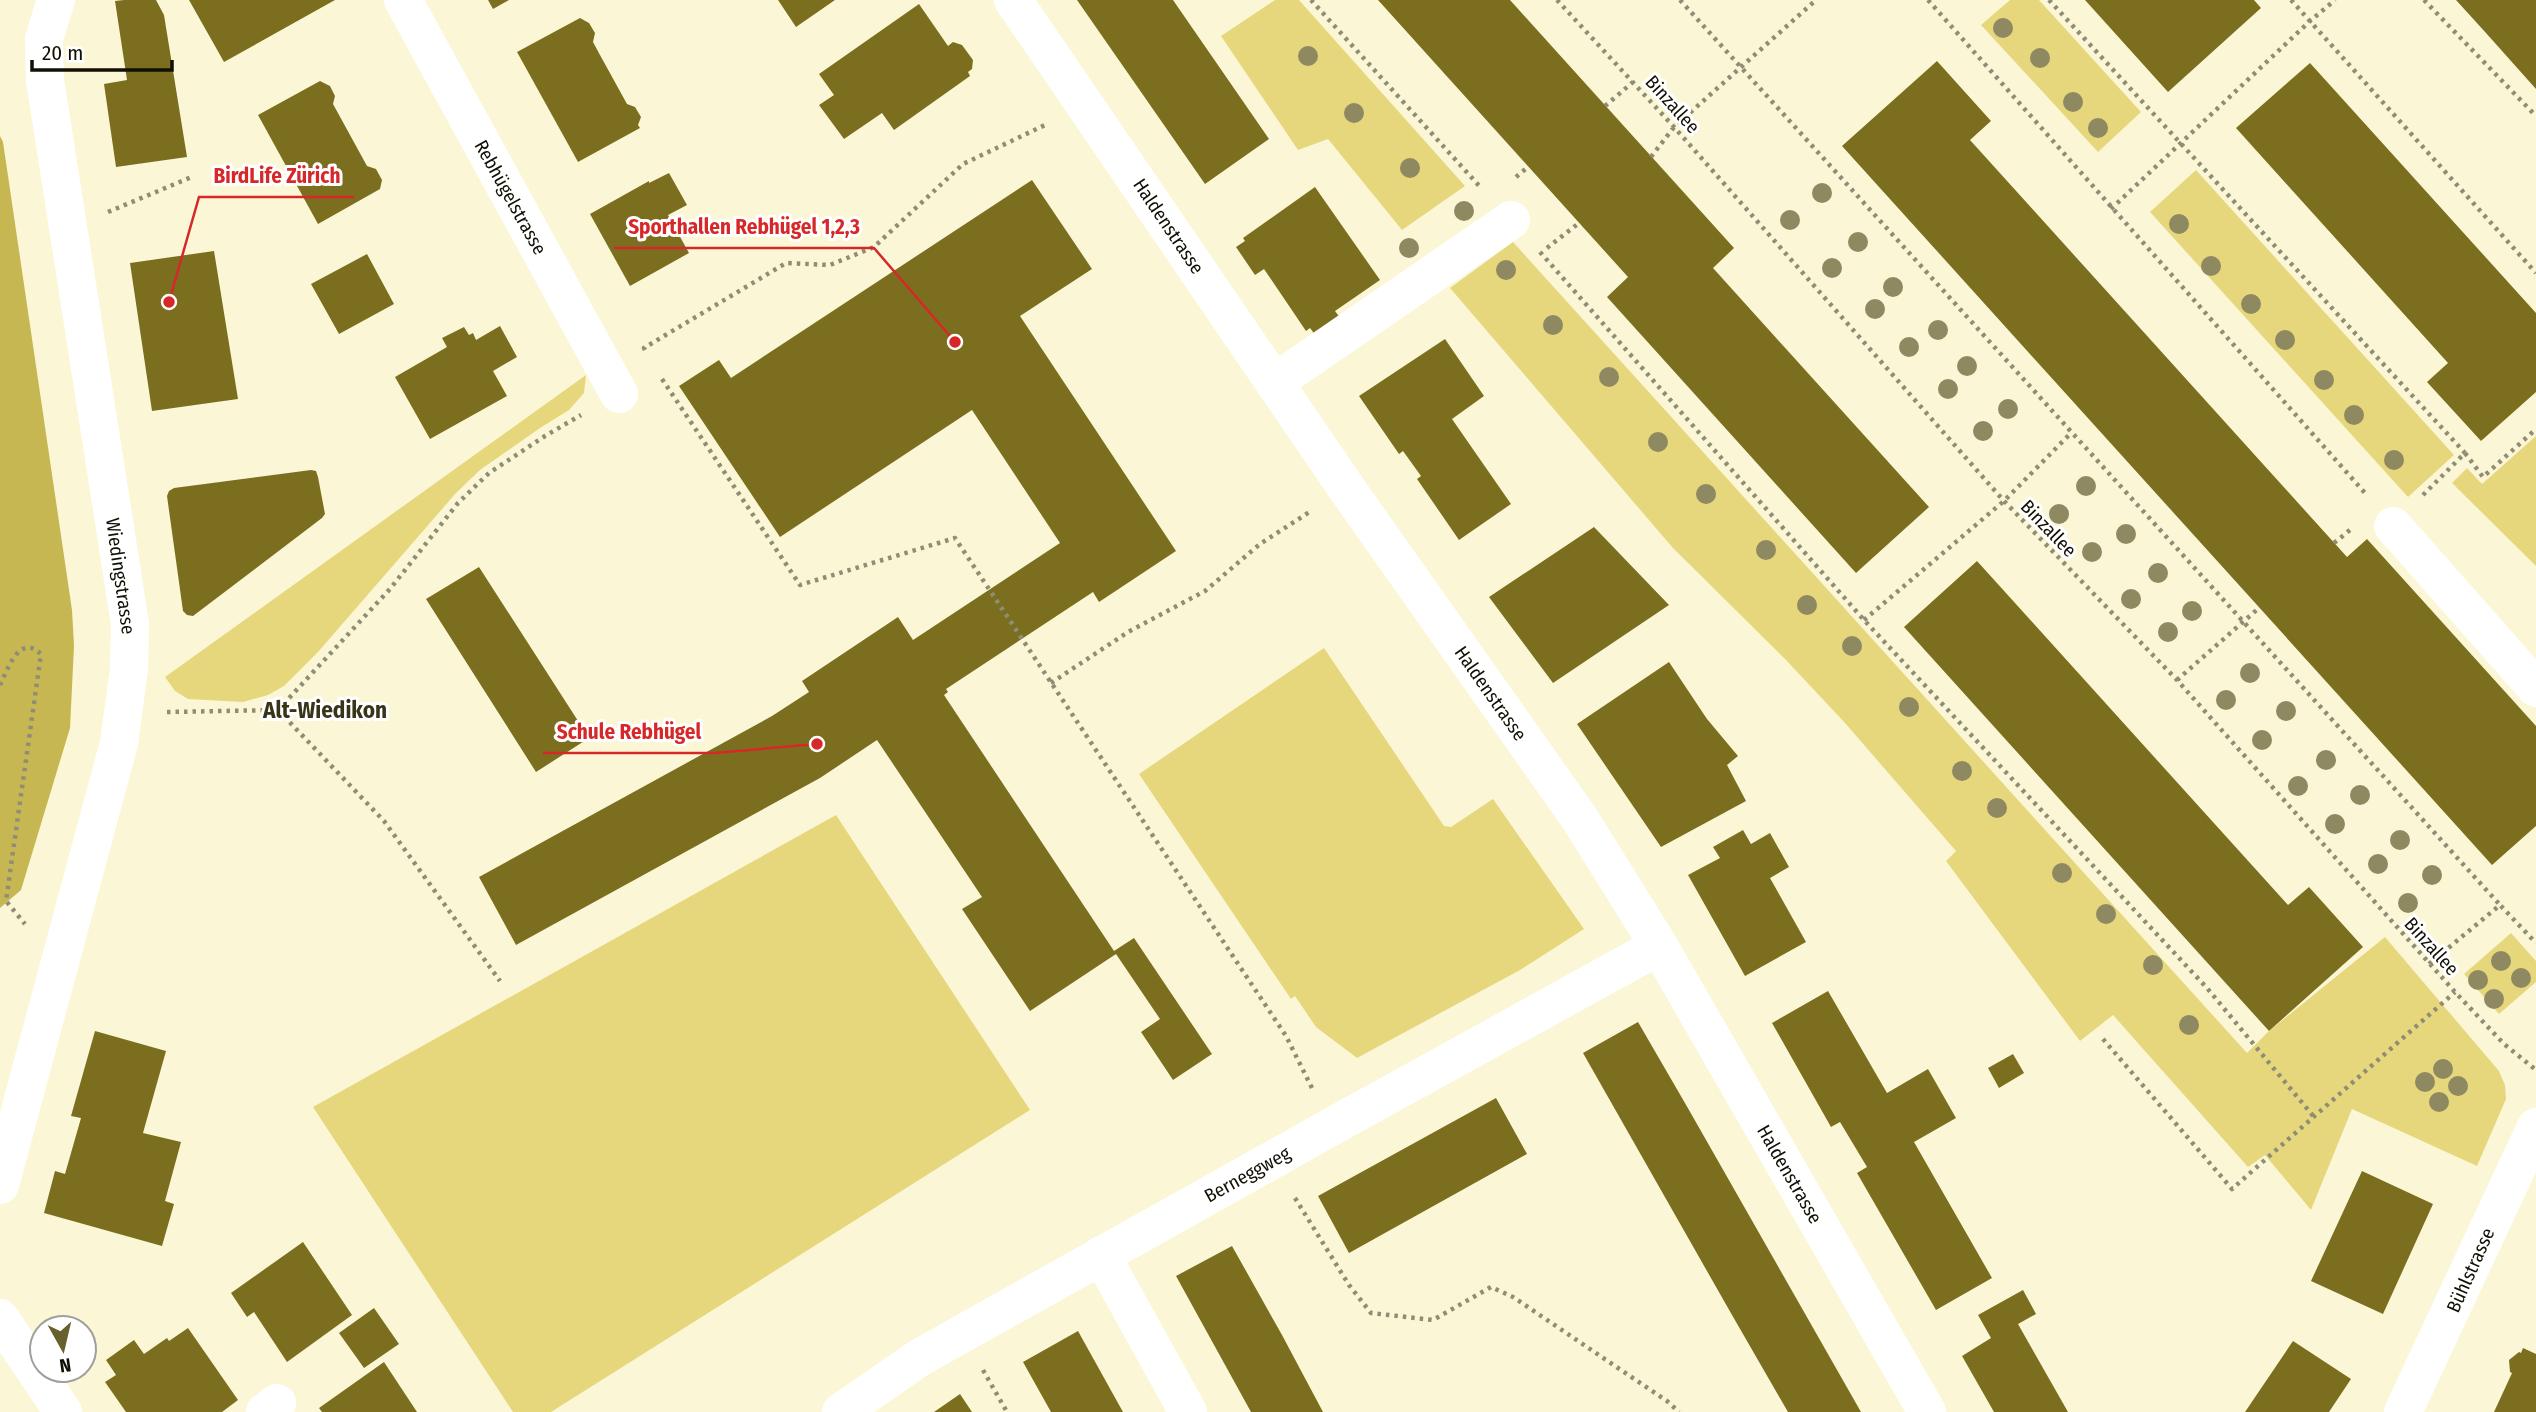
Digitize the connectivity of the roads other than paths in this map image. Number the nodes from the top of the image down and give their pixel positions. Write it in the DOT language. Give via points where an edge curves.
graph roads {
  1 [pos="56,0"];
  2 [pos="403,0"];
  3 [pos="1013,0"];
  4 [pos="1500,208"];
  5 [pos="1275,382"];
  6 [pos="619,394"];
  7 [pos="2393,526"];
  8 [pos="2536,688"];
  9 [pos="1659,946"];
  10 [pos="2536,1127"];
  11 [pos="0,1185"];
  12 [pos="1101,1255"];
  13 [pos="0,1318"];
  14 [pos="63,1412"];
  15 [pos="841,1412"];
  16 [pos="1188,1412"];
  17 [pos="1927,1412"];
  18 [pos="2403,1412"];
  1 -- 11 [label="street, Wiedingstrasse" via="44,39 45,80 130,624 130,669 119,743"];
  2 -- 6 [label="street, Rebhügelstrasse"];
  3 -- 5 [label="street, Haldenstrasse"];
  4 -- 5 [label="street"];
  5 -- 9 [label="street, Haldenstrasse" via="1580,819"];
  7 -- 8 [label="street"];
  9 -- 12 [label="street, Berneggweg"];
  9 -- 17 [label="street, Haldenstrasse"];
  10 -- 18 [label="street, Bühlstrasse"];
  12 -- 15 [label="street, Berneggweg" via="919,1358"];
  12 -- 16 [label="street"];
  13 -- 14 [label="street"];
}
